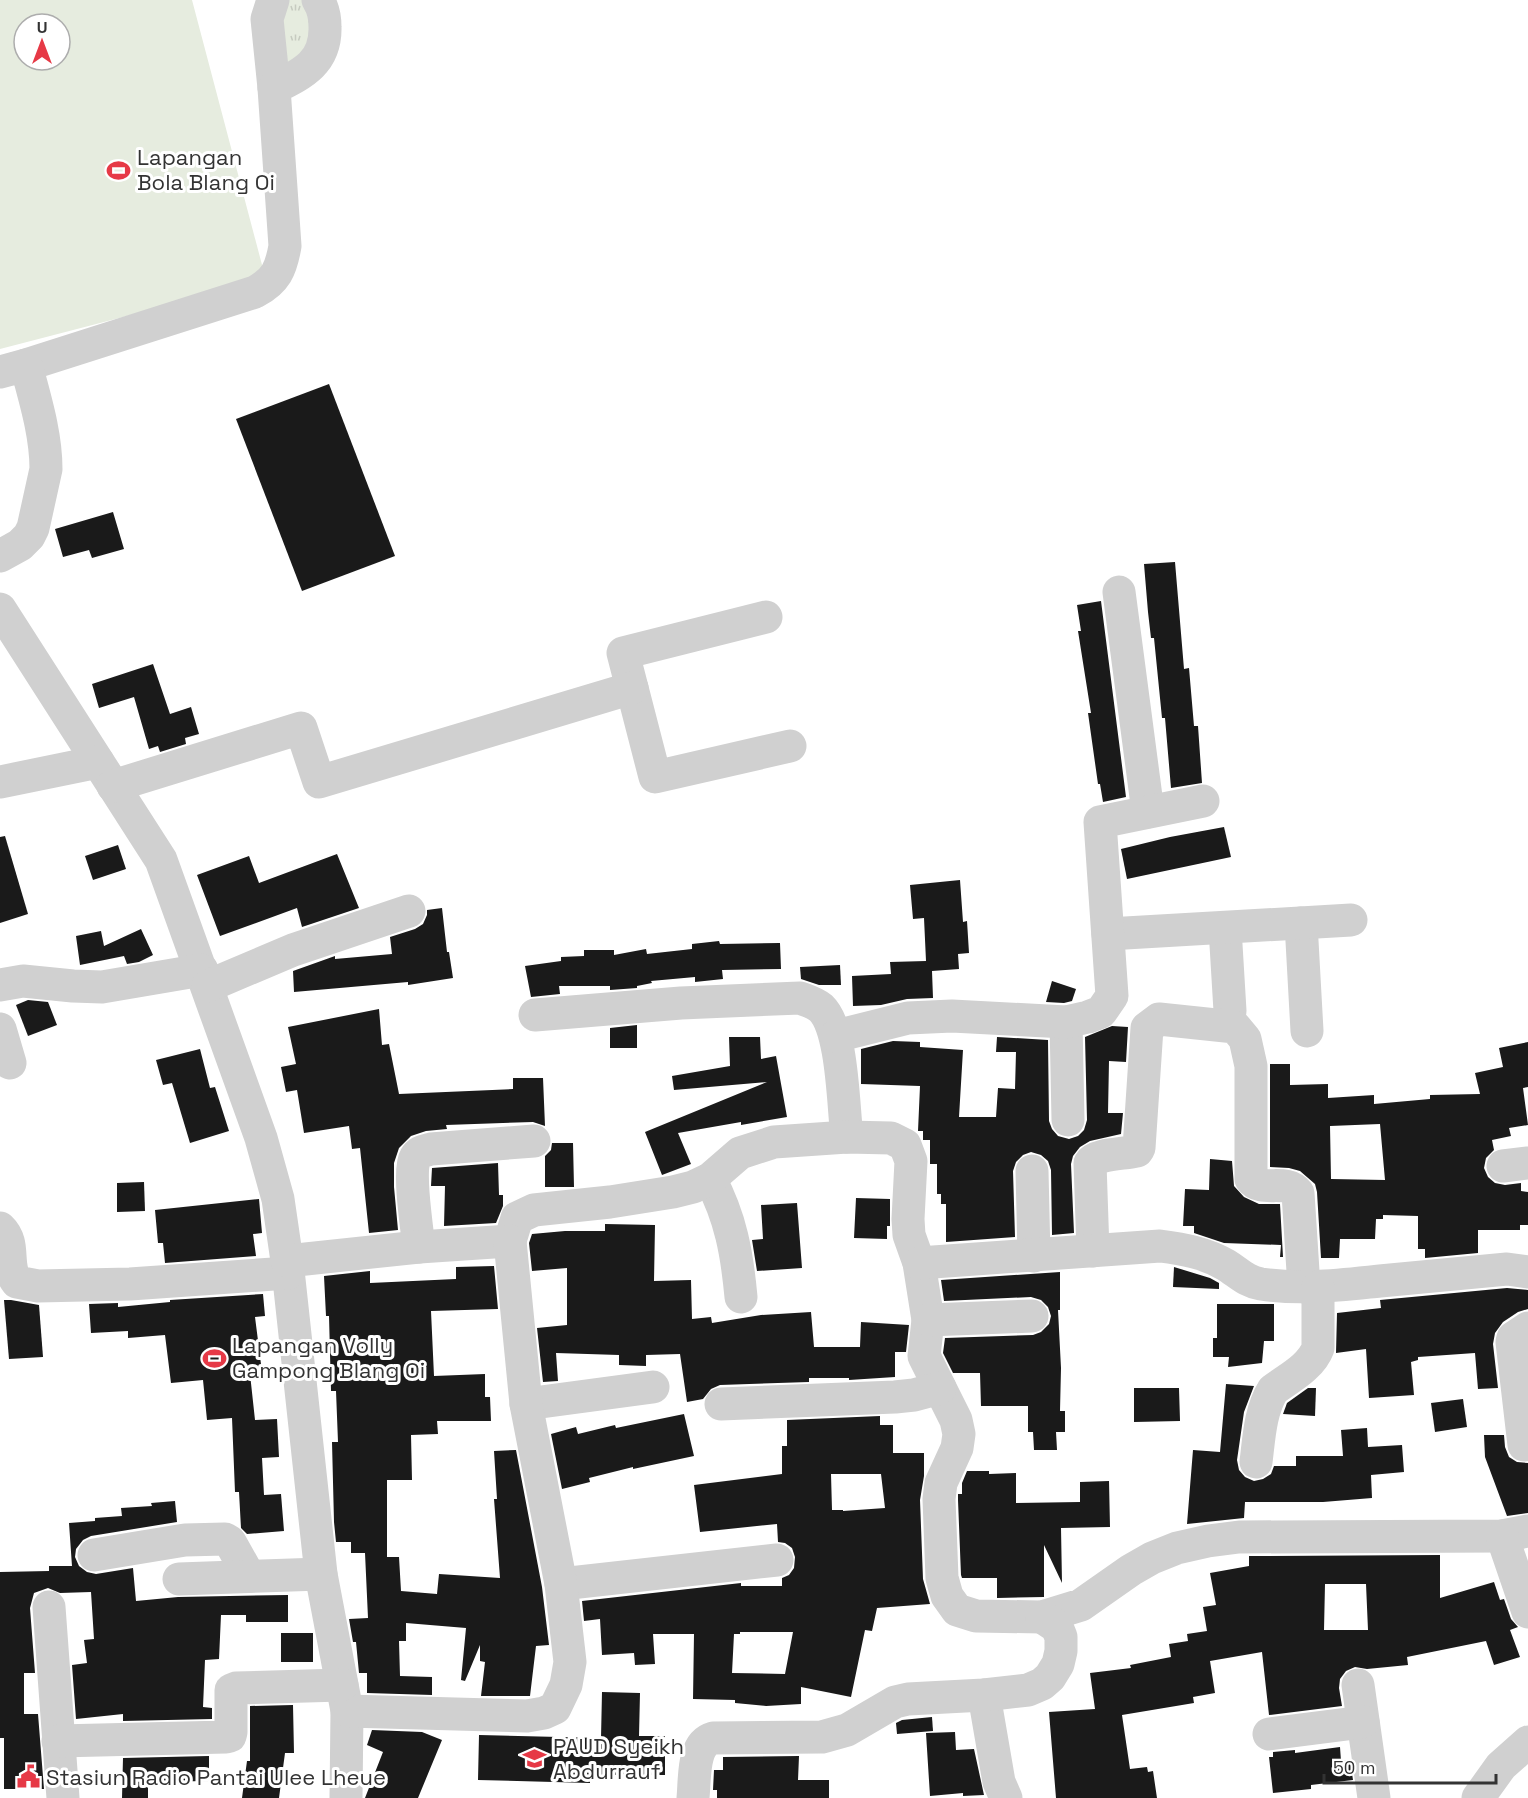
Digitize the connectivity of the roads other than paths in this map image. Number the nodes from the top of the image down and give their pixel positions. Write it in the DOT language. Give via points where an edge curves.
graph roads {
  1 [pos="273,0"];
  2 [pos="318,0"];
  3 [pos="274,88"];
  4 [pos="13,369"];
  5 [pos="0,555"];
  6 [pos="1119,592"];
  7 [pos="0,609"];
  8 [pos="766,617"];
  9 [pos="632,688"];
  10 [pos="790,746"];
  11 [pos="106,774"];
  12 [pos="0,782"];
  13 [pos="1203,801"];
  14 [pos="1149,812"];
  15 [pos="410,911"];
  16 [pos="1351,920"];
  17 [pos="1300,923"];
  18 [pos="1226,927"];
  19 [pos="1107,934"];
  20 [pos="205,978"];
  21 [pos="0,985"];
  22 [pos="1230,1011"];
  23 [pos="535,1015"];
  24 [pos="1066,1022"];
  25 [pos="0,1029"];
  26 [pos="1307,1031"];
  27 [pos="836,1036"];
  28 [pos="10,1063"];
  29 [pos="1068,1120"];
  30 [pos="847,1137"];
  31 [pos="534,1141"];
  32 [pos="1032,1171"];
  33 [pos="710,1179"];
  34 [pos="0,1228"];
  35 [pos="510,1241"];
  36 [pos="419,1247"];
  37 [pos="1093,1251"];
  38 [pos="1034,1256"];
  39 [pos="919,1263"];
  40 [pos="287,1267"];
  41 [pos="1528,1272"];
  42 [pos="1311,1287"];
  43 [pos="741,1298"];
  44 [pos="1032,1316"];
  45 [pos="928,1320"];
  46 [pos="1528,1328"];
  47 [pos="653,1387"];
  48 [pos="940,1388"];
  49 [pos="525,1404"];
  50 [pos="721,1404"];
  51 [pos="1524,1445"];
  52 [pos="1256,1462"];
  53 [pos="1515,1533"];
  54 [pos="94,1555"];
  55 [pos="777,1560"];
  56 [pos="321,1574"];
  57 [pos="249,1576"];
  58 [pos="179,1580"];
  59 [pos="561,1584"];
  60 [pos="49,1607"];
  61 [pos="1528,1612"];
  62 [pos="1042,1617"];
  63 [pos="1358,1685"];
  64 [pos="984,1695"];
  65 [pos="345,1698"];
  66 [pos="1363,1722"];
  67 [pos="1269,1734"];
  68 [pos="58,1741"];
  69 [pos="1528,1742"];
  70 [pos="63,1798"];
  71 [pos="346,1798"];
  72 [pos="693,1798"];
  73 [pos="1005,1798"];
  74 [pos="1374,1798"];
  75 [pos="1478,1798"];
  1 -- 3 [label="street" via="267,19"];
  2 -- 3 [label="street" via="324,14 324,45 314,63"];
  3 -- 4 [label="street" via="285,246 274,279 255,292"];
  4 -- 5 [label="street" via="42,427 46,469 29,536"];
  6 -- 14 [label="street"];
  7 -- 11 [label="street"];
  8 -- 9 [label="street" via="623,654"];
  9 -- 10 [label="street" via="655,777"];
  9 -- 11 [label="street" via="320,782 302,728"];
  11 -- 12 [label="street"];
  11 -- 20 [label="street" via="161,860"];
  13 -- 14 [label="street"];
  14 -- 19 [label="street" via="1100,822"];
  15 -- 20 [label="street"];
  16 -- 17 [label="street"];
  17 -- 18 [label="street"];
  17 -- 26 [label="street"];
  18 -- 19 [label="street"];
  18 -- 22 [label="street"];
  19 -- 24 [label="street" via="1112,996 1101,1012"];
  20 -- 21 [label="street" via="102,987 23,981"];
  20 -- 40 [label="street" via="261,1138 278,1199"];
  23 -- 27 [label="street" via="800,998 823,1010"];
  24 -- 27 [label="street" via="952,1016 908,1018"];
  24 -- 29 [label="street"];
  25 -- 28 [label="street"];
  27 -- 30 [label="street"];
  30 -- 33 [label="street" via="774,1142 753,1148 733,1158"];
  30 -- 39 [label="street" via="891,1138 905,1144 911,1161 909,1235"];
  31 -- 36 [label="street" via="419,1152 413,1160 412,1172"];
  32 -- 38 [label="street"];
  33 -- 35 [label="street" via="673,1192 534,1210 517,1218"];
  33 -- 43 [label="street" via="732,1231"];
  34 -- 40 [label="street" via="9,1240 12,1276 17,1282 38,1286 130,1284"];
  35 -- 36 [label="street"];
  35 -- 49 [label="street"];
  36 -- 40 [label="street"];
  37 -- 38 [label="street"];
  37 -- 42 [label="street" via="1160,1246 1186,1250 1206,1255 1239,1276 1259,1283"];
  37 -- 42 [label="street" via="1090,1162 1095,1157 1139,1148 1147,1028 1159,1019 1235,1027 1245,1039 1251,1066 1251,1179 1260,1185 1290,1186 1298,1193"];
  38 -- 39 [label="street"];
  39 -- 45 [label="street"];
  40 -- 56 [label="street"];
  41 -- 42 [label="street" via="1507,1269"];
  42 -- 52 [label="street" via="1318,1348 1310,1362 1269,1396"];
  44 -- 45 [label="street"];
  45 -- 48 [label="street" via="924,1356"];
  46 -- 51 [label="street" via="1512,1342"];
  47 -- 49 [label="street"];
  48 -- 50 [label="street" via="895,1397"];
  48 -- 62 [label="street" via="956,1420 958,1434 957,1448 940,1483 942,1578 947,1596 957,1610 976,1616"];
  49 -- 59 [label="street"];
  53 -- 61 [label="street"];
  53 -- 62 [label="street" via="1239,1537 1208,1541 1152,1558 1081,1605"];
  54 -- 57 [label="street" via="186,1540 225,1539"];
  55 -- 59 [label="street"];
  56 -- 57 [label="street"];
  56 -- 65 [label="street"];
  57 -- 58 [label="street"];
  59 -- 65 [label="street" via="570,1662 566,1685 555,1708 527,1716"];
  60 -- 68 [label="street"];
  62 -- 64 [label="street" via="1057,1627 1061,1637 1058,1664 1050,1677 1028,1690"];
  63 -- 66 [label="street"];
  64 -- 72 [label="street" via="895,1702 847,1730 822,1737 706,1740 699,1750"];
  64 -- 73 [label="street"];
  65 -- 68 [label="street" via="236,1688 231,1690 230,1736"];
  65 -- 71 [label="street"];
  66 -- 67 [label="street"];
  66 -- 74 [label="street"];
  68 -- 70 [label="street"];
  69 -- 75 [label="street" via="1501,1766"];
}
